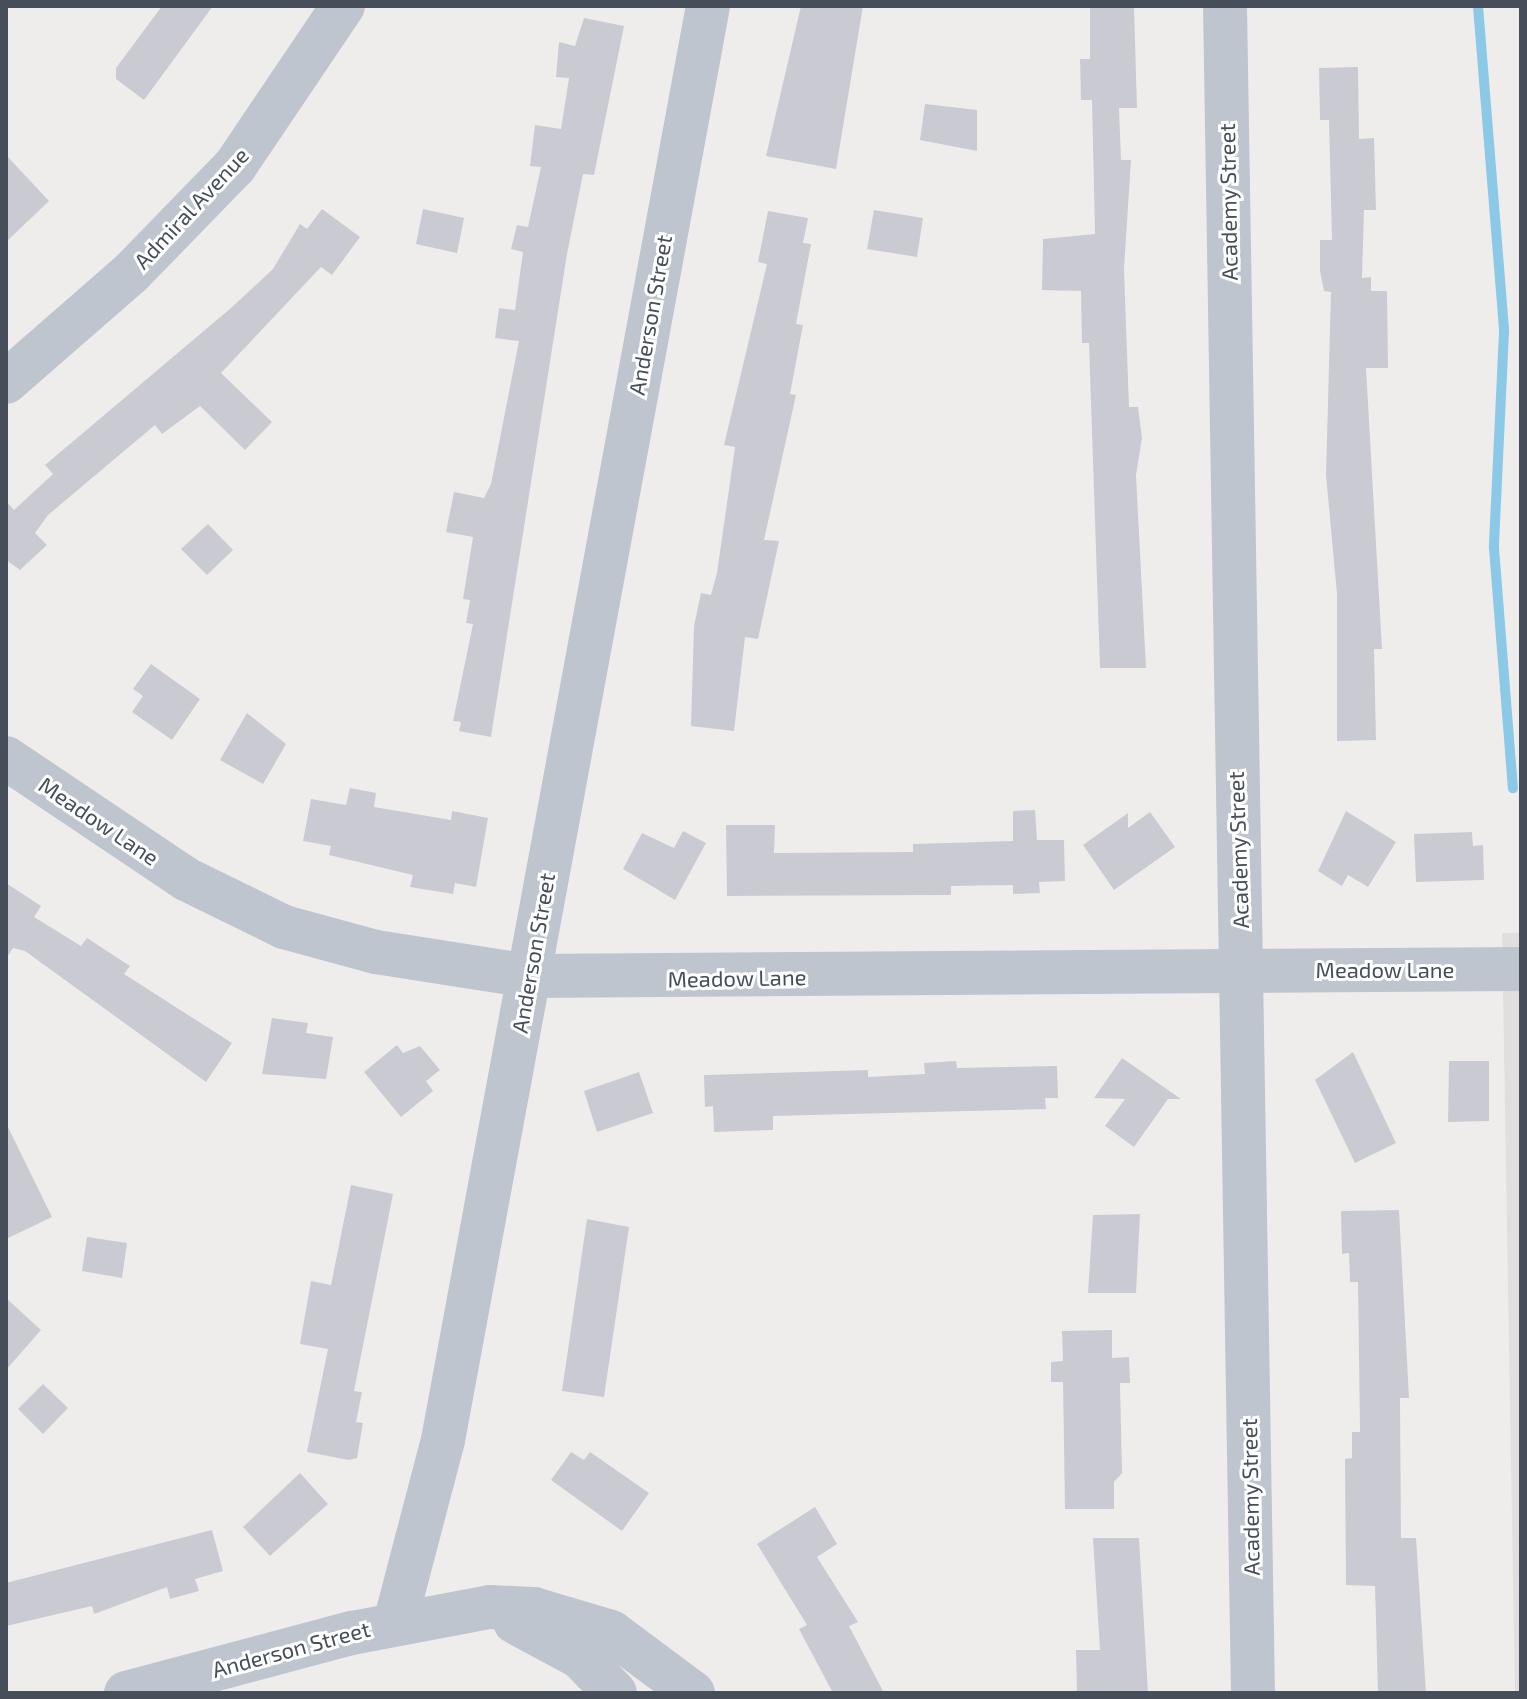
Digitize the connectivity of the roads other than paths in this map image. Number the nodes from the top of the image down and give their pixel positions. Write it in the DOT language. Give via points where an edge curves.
graph roads {
  1 [pos="343,6"];
  2 [pos="708,6"];
  3 [pos="1225,6"];
  4 [pos="6,382"];
  5 [pos="6,758"];
  6 [pos="1521,969"];
  7 [pos="1242,971"];
  8 [pos="529,976"];
  9 [pos="466,1610"];
  10 [pos="395,1623"];
  11 [pos="126,1693"];
  12 [pos="615,1693"];
  13 [pos="693,1693"];
  14 [pos="1253,1693"];
  1 -- 4 [label="street, Admiral Avenue" via="235,166 131,273"];
  2 -- 8 [label="street, Anderson Street"];
  3 -- 7 [label="street, Academy Street"];
  5 -- 8 [label="street, Meadow Lane" via="186,879 284,927 376,952"];
  6 -- 7 [label="street, Meadow Lane"];
  7 -- 8 [label="street, Meadow Lane"];
  7 -- 14 [label="street, Academy Street"];
  8 -- 10 [label="street, Anderson Street" via="443,1440"];
  9 -- 10 [label="street"];
  9 -- 12 [label="street" via="540,1632 580,1657"];
  9 -- 13 [label="street" via="534,1609 611,1632"];
  10 -- 11 [label="street, Anderson Street"];
}
